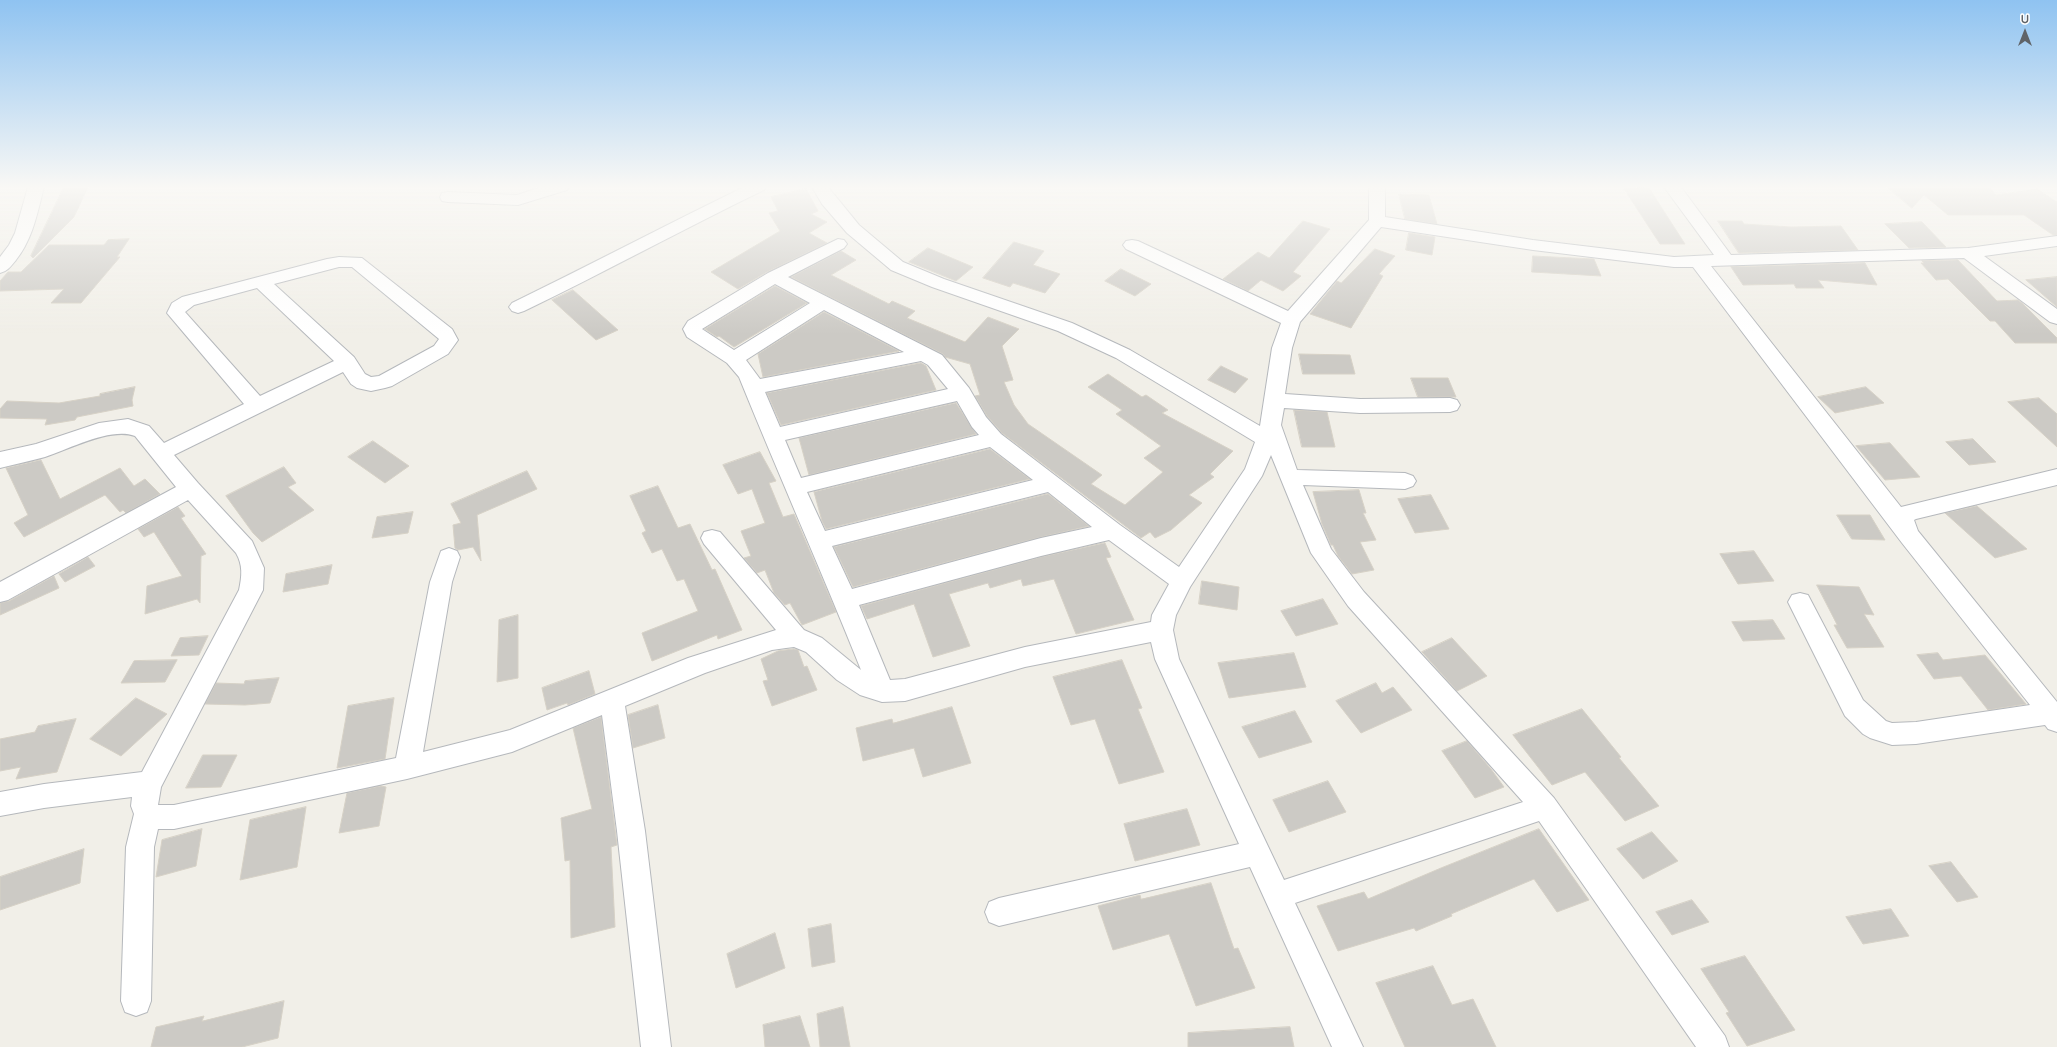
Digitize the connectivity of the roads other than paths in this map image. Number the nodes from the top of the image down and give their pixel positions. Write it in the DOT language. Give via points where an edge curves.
graph roads {
  1 [pos="23,236"];
  2 [pos="657,236"];
  3 [pos="861,236"];
  4 [pos="1364,236"];
  5 [pos="1476,236"];
  6 [pos="1708,236"];
  7 [pos="2057,241"];
  8 [pos="838,244"];
  9 [pos="1132,245"];
  10 [pos="1968,253"];
  11 [pos="1726,260"];
  12 [pos="1699,262"];
  13 [pos="0,268"];
  14 [pos="774,277"];
  15 [pos="261,282"];
  16 [pos="823,303"];
  17 [pos="518,307"];
  18 [pos="2057,318"];
  19 [pos="1291,320"];
  20 [pos="925,354"];
  21 [pos="734,359"];
  22 [pos="347,362"];
  23 [pos="754,386"];
  24 [pos="962,393"];
  25 [pos="1273,400"];
  26 [pos="1450,405"];
  27 [pos="256,406"];
  28 [pos="1269,432"];
  29 [pos="773,436"];
  30 [pos="994,439"];
  31 [pos="161,453"];
  32 [pos="0,460"];
  33 [pos="1289,477"];
  34 [pos="2057,478"];
  35 [pos="1405,482"];
  36 [pos="1050,484"];
  37 [pos="794,487"];
  38 [pos="190,489"];
  39 [pos="1904,527"];
  40 [pos="1112,531"];
  41 [pos="712,538"];
  42 [pos="818,541"];
  43 [pos="449,557"];
  44 [pos="1182,581"];
  45 [pos="0,593"];
  46 [pos="845,600"];
  47 [pos="1800,602"];
  48 [pos="1161,630"];
  49 [pos="796,637"];
  50 [pos="882,691"];
  51 [pos="612,699"];
  52 [pos="2054,717"];
  53 [pos="407,767"];
  54 [pos="150,783"];
  55 [pos="0,804"];
  56 [pos="1545,808"];
  57 [pos="148,814"];
  58 [pos="1256,853"];
  59 [pos="1276,896"];
  60 [pos="999,912"];
  61 [pos="136,1001"];
  62 [pos="656,1047"];
  63 [pos="1348,1047"];
  64 [pos="1714,1047"];
  1 -- 13 [label="street"];
  2 -- 17 [label="street"];
  3 -- 28 [label="street" via="897,266 1071,330 1123,354"];
  4 -- 19 [label="street"];
  5 -- 12 [label="street" via="1591,253 1674,262"];
  6 -- 11 [label="street"];
  7 -- 10 [label="street"];
  8 -- 14 [label="street"];
  9 -- 19 [label="street"];
  10 -- 11 [label="street"];
  10 -- 18 [label="street"];
  11 -- 12 [label="street"];
  12 -- 39 [label="street"];
  14 -- 16 [label="street"];
  14 -- 21 [label="street" via="695,324 692,329 694,333"];
  15 -- 22 [label="street"];
  15 -- 22 [label="street" via="326,264 356,262 448,337 447,344 441,350 378,383 364,383 358,379"];
  15 -- 27 [label="street" via="188,301 175,310"];
  16 -- 20 [label="street"];
  16 -- 21 [label="street"];
  19 -- 25 [label="street" via="1282,348"];
  20 -- 23 [label="street"];
  20 -- 24 [label="street" via="946,371"];
  21 -- 23 [label="street"];
  22 -- 27 [label="street"];
  23 -- 29 [label="street"];
  24 -- 29 [label="street"];
  24 -- 30 [label="street" via="979,422"];
  25 -- 26 [label="street" via="1360,406"];
  25 -- 28 [label="street"];
  27 -- 31 [label="street"];
  28 -- 33 [label="street"];
  28 -- 44 [label="street" via="1255,471"];
  29 -- 37 [label="street"];
  30 -- 36 [label="street"];
  30 -- 37 [label="street"];
  31 -- 32 [label="street" via="142,431 134,427 118,426 39,451"];
  31 -- 38 [label="street"];
  33 -- 35 [label="street"];
  33 -- 56 [label="street" via="1322,553 1356,599"];
  34 -- 39 [label="street" via="1909,512 1904,516"];
  36 -- 40 [label="street"];
  36 -- 42 [label="street"];
  37 -- 42 [label="street"];
  38 -- 45 [label="street"];
  38 -- 54 [label="street" via="244,547 252,558 254,572 251,590"];
  39 -- 52 [label="street"];
  40 -- 44 [label="street"];
  40 -- 46 [label="street" via="1041,547"];
  41 -- 49 [label="street"];
  42 -- 46 [label="street"];
  43 -- 53 [label="street" via="441,582"];
  44 -- 48 [label="street" via="1164,614"];
  46 -- 50 [label="street"];
  47 -- 52 [label="street" via="1854,708 1866,723 1879,730 1892,734 1916,733"];
  48 -- 50 [label="street" via="1025,657 905,690"];
  48 -- 58 [label="street" via="1168,658 1185,700"];
  49 -- 50 [label="street" via="814,645 855,680 869,688"];
  49 -- 51 [label="street" via="772,640 697,665"];
  51 -- 53 [label="street" via="512,741"];
  51 -- 62 [label="street" via="632,839"];
  53 -- 57 [label="street" via="174,817"];
  54 -- 55 [label="street"];
  54 -- 57 [label="street" via="143,800"];
  56 -- 59 [label="street"];
  56 -- 64 [label="street"];
  57 -- 61 [label="street" via="140,847"];
  58 -- 59 [label="street"];
  58 -- 60 [label="street"];
  59 -- 63 [label="street"];
}
